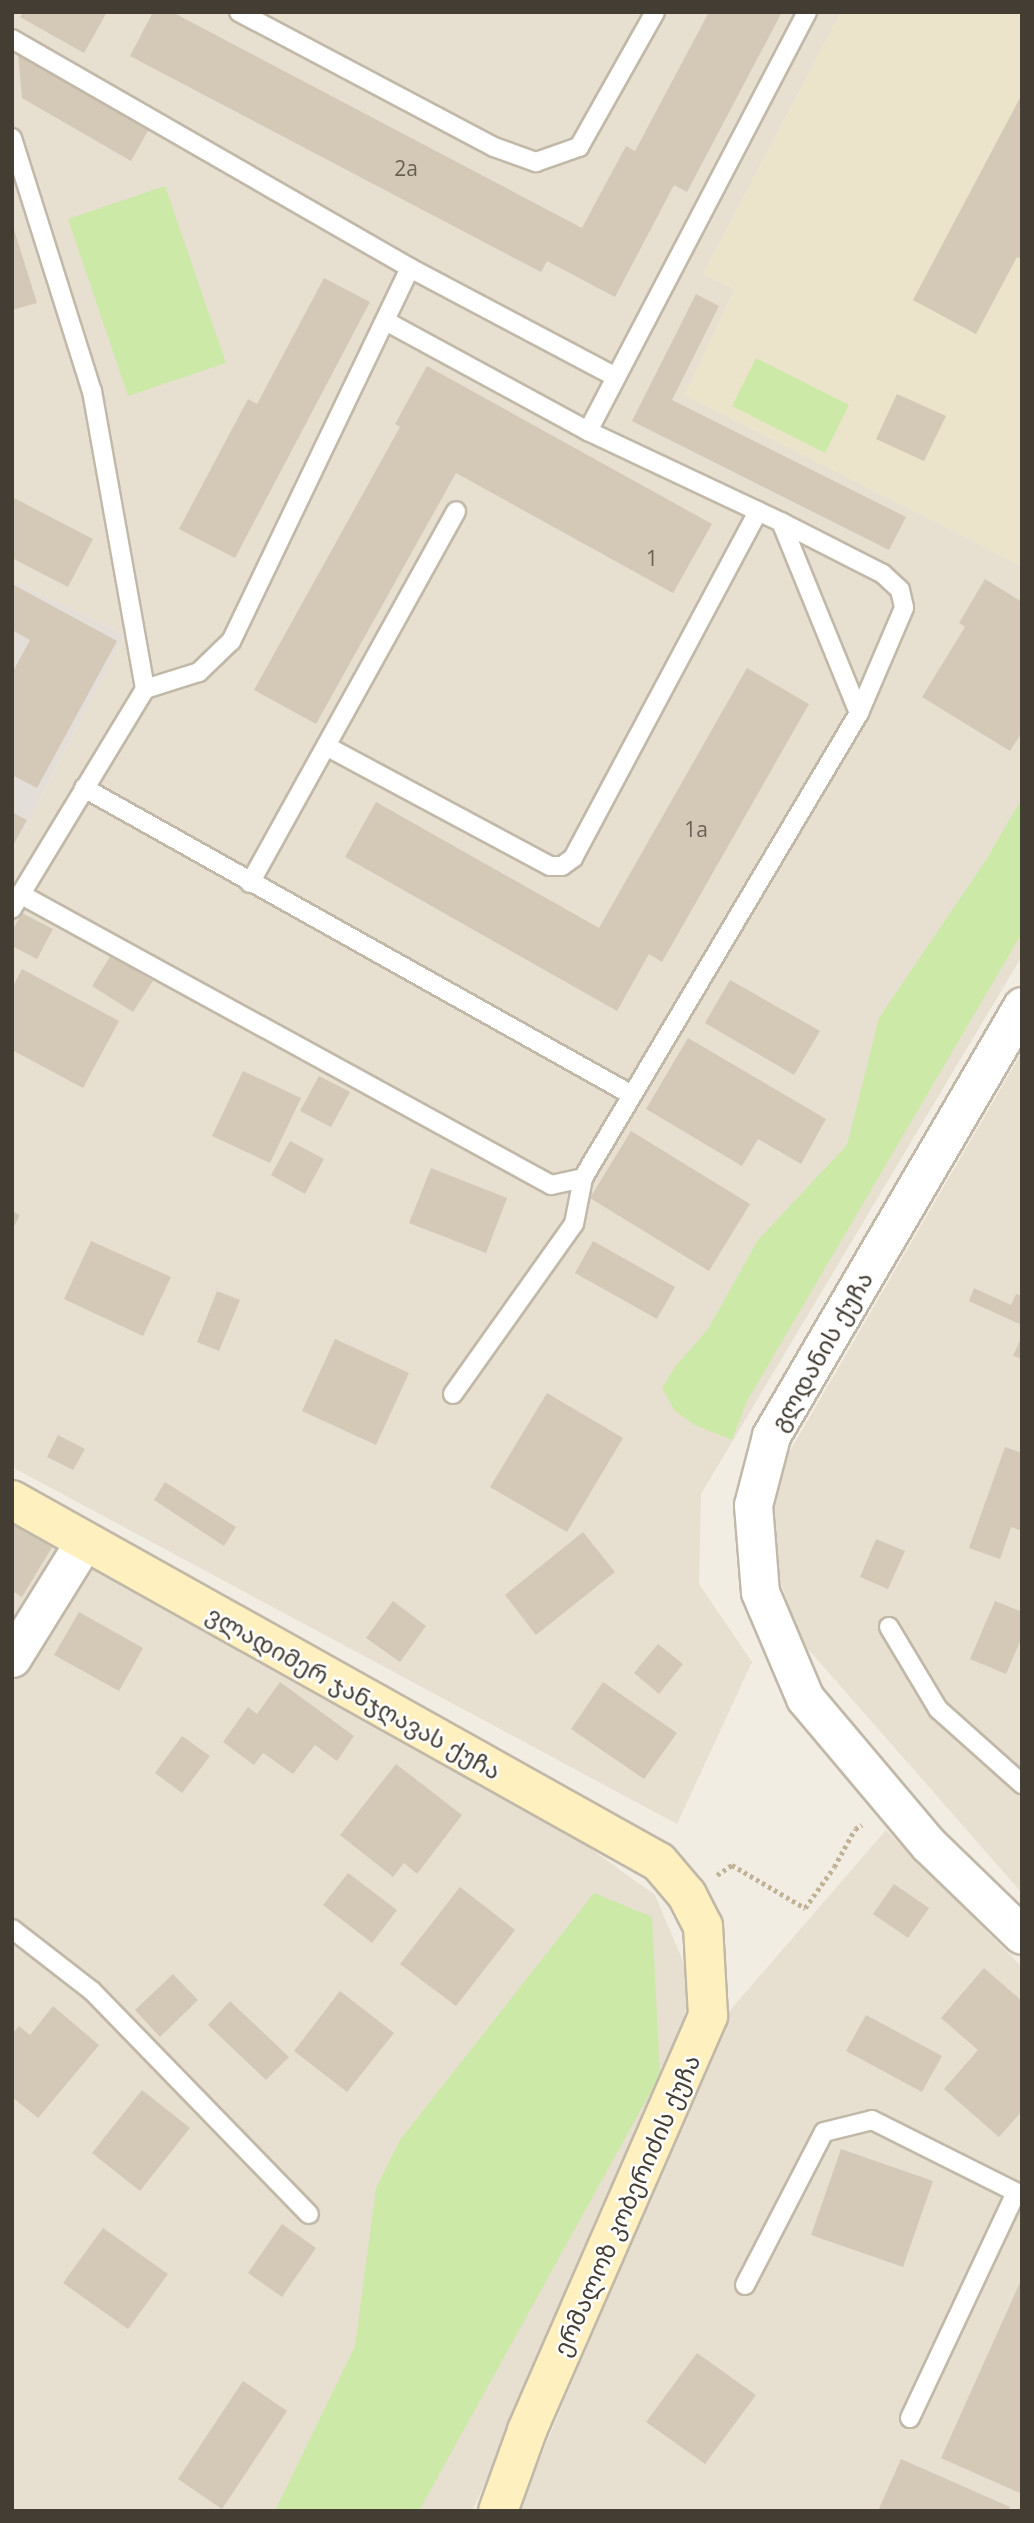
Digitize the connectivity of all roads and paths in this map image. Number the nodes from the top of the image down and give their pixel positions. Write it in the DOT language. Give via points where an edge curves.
graph roads {
  1 [pos="239,12"];
  2 [pos="655,12"];
  3 [pos="807,12"];
  4 [pos="12,39"];
  5 [pos="12,138"];
  6 [pos="410,268"];
  7 [pos="387,322"];
  8 [pos="616,377"];
  9 [pos="588,431"];
  10 [pos="456,511"];
  11 [pos="758,511"];
  12 [pos="781,522"];
  13 [pos="145,689"];
  14 [pos="859,713"];
  15 [pos="326,746"];
  16 [pos="84,788"];
  17 [pos="250,883"];
  18 [pos="16,902"];
  19 [pos="1022,1006"];
  20 [pos="632,1095"];
  21 [pos="583,1178"];
  22 [pos="453,1394"];
  23 [pos="12,1500"];
  24 [pos="84,1542"];
  25 [pos="889,1627"];
  26 [pos="12,1658"];
  27 [pos="1022,1784"];
  28 [pos="893,1805"];
  29 [pos="687,1895"];
  30 [pos="12,1929"];
  31 [pos="1022,1935"];
  32 [pos="1019,2194"];
  33 [pos="309,2214"];
  34 [pos="745,2285"];
  35 [pos="910,2418"];
  36 [pos="498,2511"];
  1 -- 2 [label="lane" via="494,147 537,162 579,147"];
  3 -- 8 [label="lane"];
  4 -- 6 [label="lane"];
  5 -- 13 [label="lane" via="92,391"];
  6 -- 7 [label="lane"];
  6 -- 8 [label="lane"];
  7 -- 9 [label="lane"];
  7 -- 13 [label="lane" via="231,641 199,671"];
  8 -- 9 [label="lane"];
  9 -- 11 [label="lane"];
  10 -- 15 [label="lane"];
  11 -- 12 [label="lane"];
  11 -- 15 [label="lane" via="573,858 562,866 550,866"];
  12 -- 14 [label="lane"];
  12 -- 14 [label="lane" via="883,574 900,590 904,608"];
  13 -- 16 [label="lane"];
  14 -- 20 [label="lane"];
  15 -- 17 [label="lane"];
  16 -- 17 [label="lane"];
  16 -- 18 [label="lane"];
  17 -- 20 [label="lane"];
  18 -- 21 [label="lane" via="551,1185"];
  19 -- 28 [label="street, გლდანის ქუჩა" via="772,1436 753,1506 760,1592 805,1698"];
  20 -- 21 [label="lane"];
  21 -- 22 [label="lane" via="574,1224"];
  23 -- 24 [label="street, ვლადიმერ ჯანჯღავას ქუჩა"];
  24 -- 26 [label="street"];
  24 -- 29 [label="street, ვლადიმერ ჯანჯღავას ქუჩა" via="659,1862"];
  25 -- 27 [label="lane" via="938,1709"];
  28 -- 29 [label="path" via="855,1829 805,1908 732,1865"];
  28 -- 31 [label="street, გლდანის ქუჩა"];
  29 -- 36 [label="street, ერმალოზ კობერიძის ქუჩა" via="704,1926 708,2017 527,2431"];
  30 -- 33 [label="lane" via="92,1991"];
  32 -- 34 [label="lane" via="872,2120 824,2132"];
  32 -- 35 [label="lane"];
}
